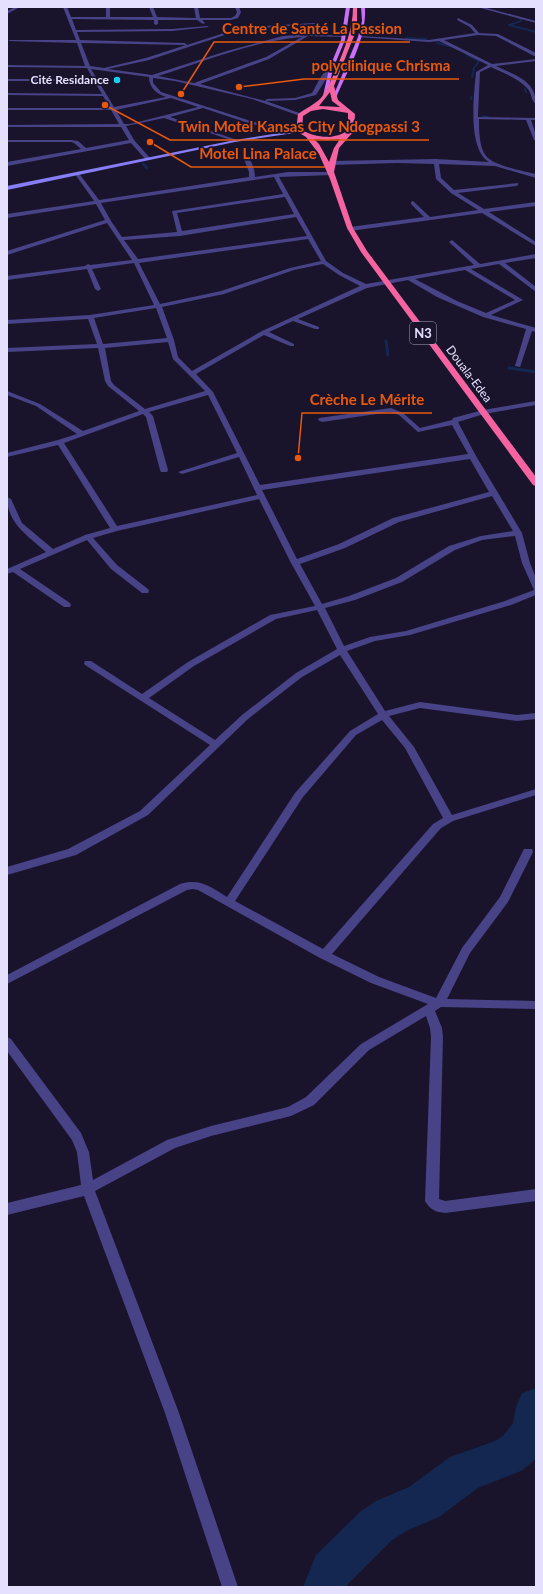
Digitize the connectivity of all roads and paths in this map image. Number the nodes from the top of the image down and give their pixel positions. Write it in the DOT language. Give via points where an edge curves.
graph roads {
  1 [pos="18,7"];
  2 [pos="64,7"];
  3 [pos="108,7"];
  4 [pos="151,7"];
  5 [pos="196,7"];
  6 [pos="237,7"];
  7 [pos="348,7"];
  8 [pos="355,7"];
  9 [pos="363,7"];
  10 [pos="479,7"];
  11 [pos="7,13"];
  12 [pos="68,18"];
  13 [pos="108,18"];
  14 [pos="156,19"];
  15 [pos="458,19"];
  16 [pos="199,20"];
  17 [pos="536,22"];
  18 [pos="314,24"];
  19 [pos="207,27"];
  20 [pos="213,29"];
  21 [pos="156,30"];
  22 [pos="73,31"];
  23 [pos="218,32"];
  24 [pos="224,34"];
  25 [pos="478,34"];
  26 [pos="307,35"];
  27 [pos="344,36"];
  28 [pos="360,37"];
  29 [pos="440,40"];
  30 [pos="10,41"];
  31 [pos="78,42"];
  32 [pos="157,43"];
  33 [pos="191,45"];
  34 [pos="536,55"];
  35 [pos="536,60"];
  36 [pos="7,66"];
  37 [pos="490,66"];
  38 [pos="88,67"];
  39 [pos="102,69"];
  40 [pos="331,69"];
  41 [pos="151,77"];
  42 [pos="7,80"];
  43 [pos="96,80"];
  44 [pos="196,84"];
  45 [pos="332,87"];
  46 [pos="7,94"];
  47 [pos="105,95"];
  48 [pos="325,96"];
  49 [pos="170,97"];
  50 [pos="253,98"];
  51 [pos="334,98"];
  52 [pos="536,103"];
  53 [pos="203,107"];
  54 [pos="7,109"];
  55 [pos="112,109"];
  56 [pos="311,109"];
  57 [pos="348,111"];
  58 [pos="300,115"];
  59 [pos="166,117"];
  60 [pos="475,118"];
  61 [pos="528,119"];
  62 [pos="536,119"];
  63 [pos="122,125"];
  64 [pos="7,126"];
  65 [pos="299,131"];
  66 [pos="292,132"];
  67 [pos="346,136"];
  68 [pos="309,137"];
  69 [pos="235,140"];
  70 [pos="536,140"];
  71 [pos="7,141"];
  72 [pos="132,141"];
  73 [pos="85,150"];
  74 [pos="148,159"];
  75 [pos="247,159"];
  76 [pos="436,161"];
  77 [pos="332,163"];
  78 [pos="7,164"];
  79 [pos="495,164"];
  80 [pos="331,173"];
  81 [pos="78,174"];
  82 [pos="276,176"];
  83 [pos="536,176"];
  84 [pos="252,179"];
  85 [pos="516,184"];
  86 [pos="7,187"];
  87 [pos="453,192"];
  88 [pos="287,195"];
  89 [pos="98,202"];
  90 [pos="413,203"];
  91 [pos="536,204"];
  92 [pos="485,212"];
  93 [pos="298,215"];
  94 [pos="7,216"];
  95 [pos="429,219"];
  96 [pos="108,221"];
  97 [pos="350,229"];
  98 [pos="180,234"];
  99 [pos="310,237"];
  100 [pos="121,239"];
  101 [pos="452,242"];
  102 [pos="536,244"];
  103 [pos="7,253"];
  104 [pos="536,256"];
  105 [pos="135,260"];
  106 [pos="324,262"];
  107 [pos="501,263"];
  108 [pos="88,266"];
  109 [pos="480,267"];
  110 [pos="467,269"];
  111 [pos="7,278"];
  112 [pos="409,278"];
  113 [pos="384,282"];
  114 [pos="365,286"];
  115 [pos="98,289"];
  116 [pos="536,290"];
  117 [pos="158,306"];
  118 [pos="485,316"];
  119 [pos="90,317"];
  120 [pos="292,319"];
  121 [pos="7,322"];
  122 [pos="317,328"];
  123 [pos="532,330"];
  124 [pos="264,332"];
  125 [pos="171,340"];
  126 [pos="292,345"];
  127 [pos="101,346"];
  128 [pos="7,350"];
  129 [pos="518,366"];
  130 [pos="193,373"];
  131 [pos="210,392"];
  132 [pos="7,393"];
  133 [pos="536,403"];
  134 [pos="143,412"];
  135 [pos="483,412"];
  136 [pos="322,420"];
  137 [pos="454,422"];
  138 [pos="82,434"];
  139 [pos="60,442"];
  140 [pos="9,452"];
  141 [pos="241,454"];
  142 [pos="472,456"];
  143 [pos="164,470"];
  144 [pos="182,472"];
  145 [pos="536,483"];
  146 [pos="258,488"];
  147 [pos="493,493"];
  148 [pos="262,496"];
  149 [pos="7,499"];
  150 [pos="115,529"];
  151 [pos="518,533"];
  152 [pos="88,537"];
  153 [pos="51,552"];
  154 [pos="295,563"];
  155 [pos="11,570"];
  156 [pos="536,588"];
  157 [pos="145,592"];
  158 [pos="536,592"];
  159 [pos="67,605"];
  160 [pos="320,607"];
  161 [pos="342,650"];
  162 [pos="88,663"];
  163 [pos="142,698"];
  164 [pos="383,715"];
  165 [pos="536,716"];
  166 [pos="216,745"];
  167 [pos="536,792"];
  168 [pos="449,819"];
  169 [pos="528,852"];
  170 [pos="7,871"];
  171 [pos="229,902"];
  172 [pos="324,955"];
  173 [pos="7,980"];
  174 [pos="536,1005"];
  175 [pos="434,1006"];
  176 [pos="7,1042"];
  177 [pos="88,1189"];
  178 [pos="536,1195"];
  179 [pos="7,1209"];
  180 [pos="230,1587"];
  1 -- 11 [label="street"];
  2 -- 12 [label="street"];
  3 -- 13 [label="street"];
  4 -- 14 [label="street"];
  5 -- 16 [label="street"];
  6 -- 16 [label="street" via="239,12 235,18"];
  7 -- 27 [label="main road"];
  8 -- 45 [label="highway" via="351,42"];
  9 -- 28 [label="main road" via="364,21"];
  10 -- 17 [label="street"];
  12 -- 13 [label="street"];
  12 -- 22 [label="street"];
  13 -- 14 [label="street"];
  14 -- 16 [label="street"];
  14 -- 21 [label="street"];
  15 -- 25 [label="street" via="471,26"];
  16 -- 19 [label="street"];
  18 -- 24 [label="street" via="264,27"];
  19 -- 20 [label="street"];
  19 -- 21 [label="street"];
  21 -- 22 [label="street"];
  21 -- 32 [label="street"];
  22 -- 31 [label="street"];
  23 -- 24 [label="street"];
  24 -- 33 [label="street"];
  25 -- 29 [label="street"];
  25 -- 34 [label="street" via="497,35"];
  26 -- 27 [label="street"];
  26 -- 41 [label="street" via="268,41"];
  26 -- 44 [label="street" via="284,51"];
  27 -- 40 [label="main road"];
  28 -- 29 [label="street"];
  28 -- 51 [label="main road"];
  29 -- 37 [label="street"];
  30 -- 31 [label="street"];
  31 -- 32 [label="street"];
  31 -- 38 [label="street"];
  32 -- 33 [label="street"];
  33 -- 39 [label="street" via="147,59"];
  35 -- 37 [label="street"];
  36 -- 38 [label="street"];
  37 -- 52 [label="street" via="527,85"];
  37 -- 60 [label="street" via="481,68 478,72"];
  38 -- 39 [label="street"];
  38 -- 43 [label="street"];
  39 -- 41 [label="street"];
  40 -- 48 [label="main road"];
  40 -- 50 [label="street" via="322,79 316,92 308,96 283,100"];
  41 -- 44 [label="street"];
  41 -- 49 [label="street" via="150,83 156,91"];
  42 -- 43 [label="street"];
  43 -- 47 [label="street"];
  44 -- 50 [label="street"];
  45 -- 48 [label="highway"];
  45 -- 51 [label="highway"];
  46 -- 47 [label="street"];
  47 -- 55 [label="street"];
  48 -- 56 [label="highway"];
  49 -- 53 [label="street"];
  49 -- 55 [label="street"];
  50 -- 58 [label="street"];
  51 -- 57 [label="highway"];
  53 -- 59 [label="street"];
  53 -- 66 [label="street"];
  54 -- 55 [label="street"];
  55 -- 63 [label="street"];
  56 -- 57 [label="highway" via="335,108"];
  56 -- 58 [label="highway"];
  57 -- 67 [label="highway" via="352,114 351,131"];
  58 -- 65 [label="highway"];
  59 -- 63 [label="street"];
  59 -- 69 [label="street"];
  60 -- 61 [label="street"];
  60 -- 79 [label="street" via="484,156"];
  61 -- 62 [label="street"];
  61 -- 70 [label="street"];
  63 -- 64 [label="street"];
  63 -- 72 [label="street"];
  65 -- 66 [label="main road"];
  65 -- 68 [label="highway"];
  66 -- 69 [label="main road"];
  67 -- 68 [label="highway"];
  67 -- 77 [label="highway" via="336,146"];
  68 -- 80 [label="highway, Douala-Edea" via="319,147"];
  69 -- 74 [label="main road"];
  71 -- 73 [label="street" via="71,141"];
  72 -- 73 [label="street"];
  72 -- 74 [label="street"];
  73 -- 78 [label="street"];
  74 -- 81 [label="main road"];
  75 -- 84 [label="street"];
  76 -- 77 [label="street"];
  76 -- 79 [label="street"];
  76 -- 87 [label="street" via="438,178"];
  77 -- 80 [label="highway"];
  79 -- 83 [label="street"];
  80 -- 82 [label="street"];
  80 -- 97 [label="highway, Douala-Edea / N3"];
  81 -- 86 [label="main road"];
  81 -- 89 [label="street"];
  82 -- 84 [label="street"];
  82 -- 88 [label="street"];
  84 -- 89 [label="street"];
  85 -- 87 [label="street"];
  87 -- 92 [label="street"];
  88 -- 93 [label="street"];
  88 -- 98 [label="street" via="174,212"];
  89 -- 94 [label="street"];
  89 -- 96 [label="street"];
  90 -- 95 [label="street"];
  91 -- 92 [label="street"];
  92 -- 95 [label="street"];
  92 -- 102 [label="street"];
  93 -- 98 [label="street"];
  93 -- 99 [label="street"];
  95 -- 97 [label="street"];
  96 -- 100 [label="street"];
  96 -- 103 [label="street"];
  97 -- 113 [label="highway, Douala-Edea / N3"];
  98 -- 100 [label="street"];
  99 -- 105 [label="street" via="219,252"];
  99 -- 106 [label="street"];
  100 -- 105 [label="street"];
  101 -- 109 [label="street"];
  104 -- 107 [label="street"];
  105 -- 108 [label="street"];
  105 -- 117 [label="street"];
  106 -- 114 [label="street"];
  106 -- 117 [label="street" via="292,269 215,295"];
  107 -- 109 [label="street"];
  107 -- 116 [label="street"];
  108 -- 111 [label="street"];
  108 -- 115 [label="street"];
  109 -- 110 [label="street"];
  110 -- 112 [label="street"];
  110 -- 118 [label="street" via="520,300"];
  112 -- 113 [label="street"];
  112 -- 118 [label="street" via="441,297"];
  113 -- 114 [label="street"];
  113 -- 135 [label="highway, Douala-Edea / N3"];
  114 -- 120 [label="street"];
  117 -- 119 [label="street"];
  117 -- 125 [label="street"];
  118 -- 123 [label="street"];
  119 -- 121 [label="street"];
  119 -- 127 [label="street"];
  120 -- 122 [label="street"];
  120 -- 124 [label="street"];
  123 -- 129 [label="street"];
  124 -- 126 [label="street"];
  124 -- 130 [label="street"];
  125 -- 127 [label="street"];
  125 -- 130 [label="street" via="175,358"];
  127 -- 128 [label="street"];
  127 -- 134 [label="street" via="111,386"];
  130 -- 131 [label="street"];
  131 -- 134 [label="street"];
  131 -- 141 [label="street"];
  132 -- 138 [label="street" via="38,405"];
  133 -- 135 [label="street"];
  134 -- 138 [label="street"];
  134 -- 143 [label="street" via="149,416"];
  135 -- 137 [label="street" via="459,418"];
  135 -- 145 [label="highway, Douala-Edea / N3"];
  136 -- 137 [label="street" via="391,410 401,414 418,430"];
  137 -- 142 [label="street"];
  138 -- 139 [label="street"];
  139 -- 140 [label="street"];
  139 -- 150 [label="street"];
  141 -- 144 [label="street"];
  141 -- 146 [label="street"];
  142 -- 146 [label="street"];
  142 -- 147 [label="street"];
  146 -- 148 [label="street"];
  147 -- 151 [label="street"];
  147 -- 154 [label="street" via="396,520 342,546"];
  148 -- 150 [label="street"];
  148 -- 154 [label="street"];
  149 -- 153 [label="street" via="19,524"];
  150 -- 152 [label="street"];
  151 -- 156 [label="street"];
  151 -- 160 [label="street" via="481,538 452,548 399,580"];
  152 -- 153 [label="street"];
  152 -- 157 [label="street" via="114,567"];
  153 -- 155 [label="street"];
  154 -- 160 [label="street"];
  155 -- 159 [label="street"];
  158 -- 161 [label="street" via="508,603 407,633 373,639"];
  160 -- 161 [label="street"];
  160 -- 163 [label="street" via="263,621 191,664"];
  161 -- 164 [label="street"];
  161 -- 166 [label="street" via="300,675 245,717"];
  162 -- 163 [label="street"];
  163 -- 166 [label="street"];
  164 -- 165 [label="street" via="429,705 517,718"];
  164 -- 168 [label="street" via="409,747"];
  164 -- 171 [label="street" via="353,734 299,795"];
  166 -- 170 [label="street" via="144,813 72,852"];
  167 -- 168 [label="street"];
  168 -- 172 [label="street" via="437,826"];
  169 -- 175 [label="street" via="504,899 466,951"];
  171 -- 172 [label="street"];
  171 -- 173 [label="street" via="193,884 184,887"];
  172 -- 175 [label="street"];
  174 -- 175 [label="street"];
  175 -- 177 [label="street" via="365,1047 310,1101 291,1111 171,1144"];
  175 -- 178 [label="street" via="437,1037 432,1201 437,1206 445,1207"];
  176 -- 177 [label="street" via="77,1137"];
  177 -- 179 [label="street"];
  177 -- 180 [label="street" via="172,1412"];
}
